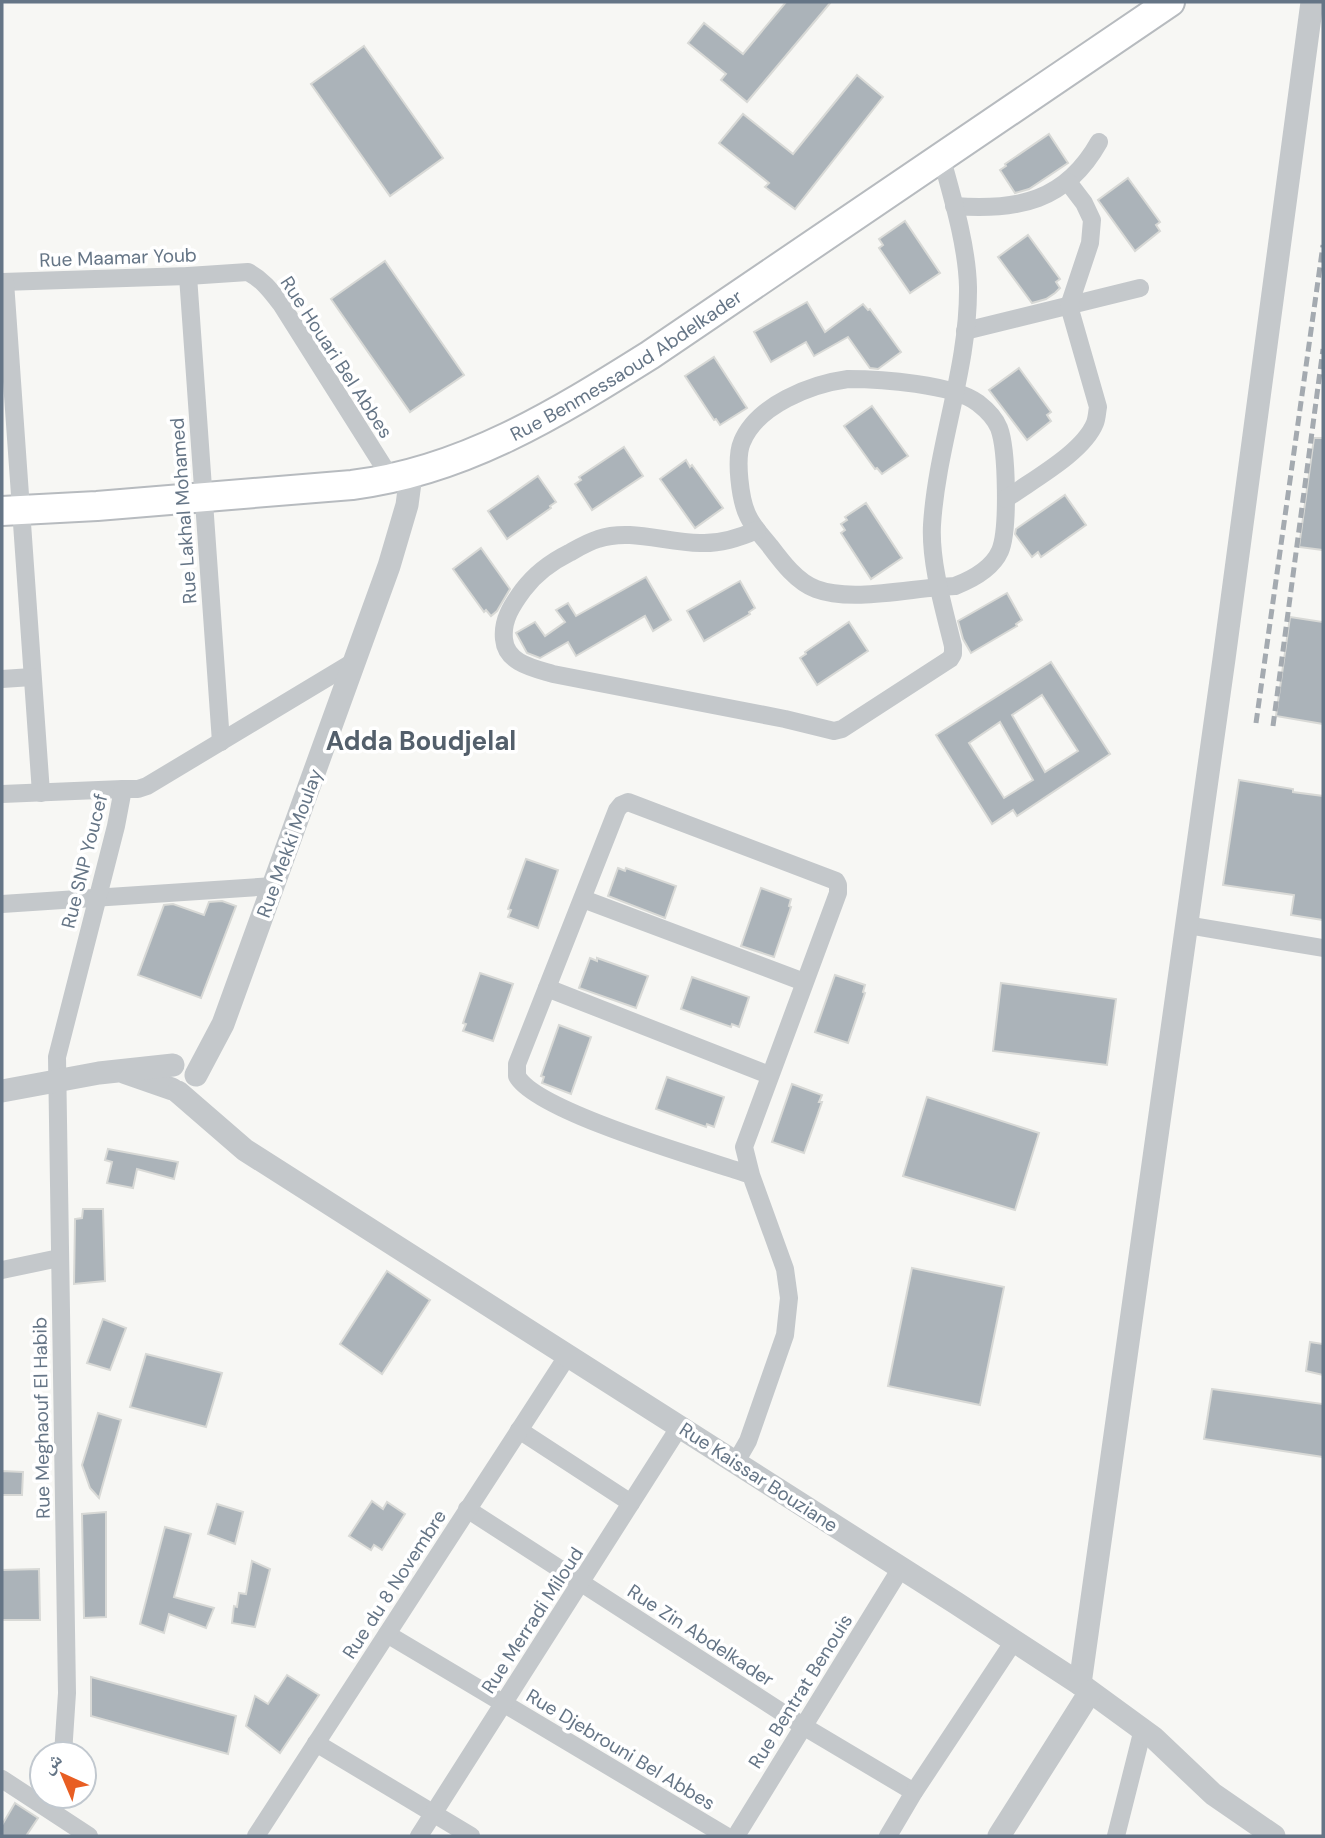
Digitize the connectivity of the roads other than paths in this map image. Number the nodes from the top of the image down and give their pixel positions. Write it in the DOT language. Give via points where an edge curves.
graph roads {
  1 [pos="1170,2"];
  2 [pos="1311,2"];
  3 [pos="1099,142"];
  4 [pos="941,156"];
  5 [pos="1068,182"];
  6 [pos="954,206"];
  7 [pos="236,273"];
  8 [pos="188,276"];
  9 [pos="4,282"];
  10 [pos="1140,288"];
  11 [pos="1069,306"];
  12 [pos="965,331"];
  13 [pos="955,391"];
  14 [pos="401,477"];
  15 [pos="203,497"];
  16 [pos="1006,499"];
  17 [pos="11,510"];
  18 [pos="757,530"];
  19 [pos="940,586"];
  20 [pos="355,660"];
  21 [pos="32,677"];
  22 [pos="2,679"];
  23 [pos="221,742"];
  24 [pos="123,789"];
  25 [pos="41,793"];
  26 [pos="2,794"];
  27 [pos="274,886"];
  28 [pos="97,897"];
  29 [pos="583,898"];
  30 [pos="2,904"];
  31 [pos="1187,925"];
  32 [pos="1323,948"];
  33 [pos="804,982"];
  34 [pos="547,988"];
  35 [pos="769,1075"];
  36 [pos="182,1077"];
  37 [pos="56,1081"];
  38 [pos="2,1091"];
  39 [pos="751,1175"];
  40 [pos="59,1258"];
  41 [pos="2,1270"];
  42 [pos="568,1355"];
  43 [pos="680,1426"];
  44 [pos="519,1430"];
  45 [pos="736,1462"];
  46 [pos="631,1503"];
  47 [pos="467,1510"];
  48 [pos="901,1568"];
  49 [pos="581,1583"];
  50 [pos="387,1634"];
  51 [pos="1014,1641"];
  52 [pos="1085,1688"];
  53 [pos="503,1703"];
  54 [pos="803,1726"];
  55 [pos="1143,1729"];
  56 [pos="64,1740"];
  57 [pos="316,1744"];
  58 [pos="2,1779"];
  59 [pos="28,1792"];
  60 [pos="914,1792"];
  61 [pos="59,1810"];
  62 [pos="433,1814"];
  63 [pos="77,1833"];
  64 [pos="256,1836"];
  65 [pos="419,1836"];
  66 [pos="471,1836"];
  67 [pos="726,1836"];
  68 [pos="736,1836"];
  69 [pos="888,1836"];
  70 [pos="999,1836"];
  71 [pos="1115,1836"];
  72 [pos="1274,1836"];
  1 -- 4 [label="main road, Rue Benmessaoud Abdelkader"];
  2 -- 31 [label="street"];
  3 -- 5 [label="street"];
  4 -- 6 [label="street"];
  4 -- 14 [label="main road, Rue Benmessaoud Abdelkader" via="590,393 471,454"];
  5 -- 6 [label="street" via="1042,197 1010,206"];
  5 -- 11 [label="street" via="1092,220 1090,243"];
  6 -- 12 [label="street" via="968,284"];
  7 -- 8 [label="street, Rue Maamar Youb"];
  7 -- 14 [label="street, Rue Houari Bel Abbes" via="256,276 274,295"];
  8 -- 9 [label="street, Rue Maamar Youb"];
  8 -- 15 [label="street, Rue Lakhal Mohamed"];
  9 -- 17 [label="street"];
  10 -- 11 [label="street"];
  11 -- 12 [label="street"];
  11 -- 16 [label="street" via="1095,391 1095,423 1064,457"];
  12 -- 13 [label="street"];
  13 -- 16 [label="street" via="976,402 999,426"];
  13 -- 18 [label="street" via="848,379 808,387 779,403 752,427 738,455 745,510"];
  13 -- 19 [label="street" via="932,528"];
  14 -- 15 [label="main road, Rue Benmessaoud Abdelkader"];
  14 -- 20 [label="street, Rue Mekki Moulay" via="405,515"];
  15 -- 17 [label="main road, Rue Benmessaoud Abdelkader"];
  15 -- 23 [label="street, Rue Lakhal Mohamed"];
  16 -- 19 [label="street" via="1000,552 971,580"];
  17 -- 21 [label="street"];
  18 -- 19 [label="street" via="783,563 817,590 848,594"];
  18 -- 19 [label="street" via="699,544 629,535 588,543 543,569 526,586 506,620 506,647 525,666 553,674 839,731 952,656"];
  20 -- 23 [label="street, Rue SNP Youcef"];
  20 -- 27 [label="street, Rue Mekki Moulay"];
  21 -- 22 [label="street"];
  21 -- 25 [label="street"];
  23 -- 24 [label="street, Rue SNP Youcef" via="143,788"];
  24 -- 25 [label="street"];
  24 -- 28 [label="street, Rue SNP Youcef"];
  25 -- 26 [label="street"];
  27 -- 28 [label="street"];
  27 -- 36 [label="street, Rue Mekki Moulay" via="223,1024"];
  28 -- 30 [label="street"];
  28 -- 37 [label="street, Rue SNP Youcef" via="58,1046"];
  29 -- 33 [label="street"];
  29 -- 33 [label="street" via="617,810 628,802 837,881 838,892"];
  29 -- 34 [label="street"];
  31 -- 32 [label="street"];
  31 -- 52 [label="street"];
  33 -- 35 [label="street"];
  34 -- 35 [label="street"];
  34 -- 39 [label="street" via="517,1064 522,1083 586,1119"];
  35 -- 39 [label="street" via="744,1147"];
  36 -- 37 [label="street" via="120,1070"];
  36 -- 42 [label="street, Rue Kaissar Bouziane" via="229,1137 245,1150"];
  37 -- 38 [label="street"];
  37 -- 40 [label="street, Rue Meghaouf El Habib"];
  39 -- 45 [label="street" via="785,1269 789,1298 785,1335 748,1441"];
  40 -- 41 [label="street"];
  40 -- 56 [label="street, Rue Meghaouf El Habib" via="67,1693"];
  42 -- 43 [label="street, Rue Kaissar Bouziane"];
  42 -- 44 [label="street, Rue du 8 Novembre"];
  43 -- 45 [label="street, Rue Kaissar Bouziane"];
  43 -- 46 [label="street, Rue Merradi Miloud"];
  44 -- 46 [label="street"];
  44 -- 47 [label="street, Rue du 8 Novembre"];
  45 -- 48 [label="street, Rue Kaissar Bouziane"];
  46 -- 49 [label="street, Rue Merradi Miloud"];
  47 -- 49 [label="street, Rue Zin Abdelkader"];
  47 -- 50 [label="street, Rue du 8 Novembre"];
  48 -- 51 [label="street, Rue Kaissar Bouziane"];
  48 -- 54 [label="street, Rue Bentrat Benouis"];
  49 -- 53 [label="street, Rue Merradi Miloud"];
  49 -- 54 [label="street, Rue Zin Abdelkader"];
  50 -- 53 [label="street, Rue Djebrouni Bel Abbes"];
  50 -- 57 [label="street, Rue du 8 Novembre"];
  51 -- 52 [label="street, Rue Kaissar Bouziane"];
  51 -- 60 [label="street"];
  52 -- 55 [label="street, Rue Kaissar Bouziane"];
  52 -- 70 [label="street"];
  53 -- 62 [label="street, Rue Merradi Miloud"];
  53 -- 67 [label="street, Rue Djebrouni Bel Abbes"];
  54 -- 60 [label="street, Rue Zin Abdelkader"];
  54 -- 68 [label="street, Rue Bentrat Benouis"];
  55 -- 71 [label="street"];
  55 -- 72 [label="street, Rue Kaissar Bouziane" via="1213,1794"];
  57 -- 62 [label="street"];
  57 -- 64 [label="street, Rue du 8 Novembre"];
  58 -- 59 [label="street"];
  60 -- 69 [label="street"];
  61 -- 63 [label="street"];
  62 -- 65 [label="street, Rue Merradi Miloud"];
  62 -- 66 [label="street"];
}
